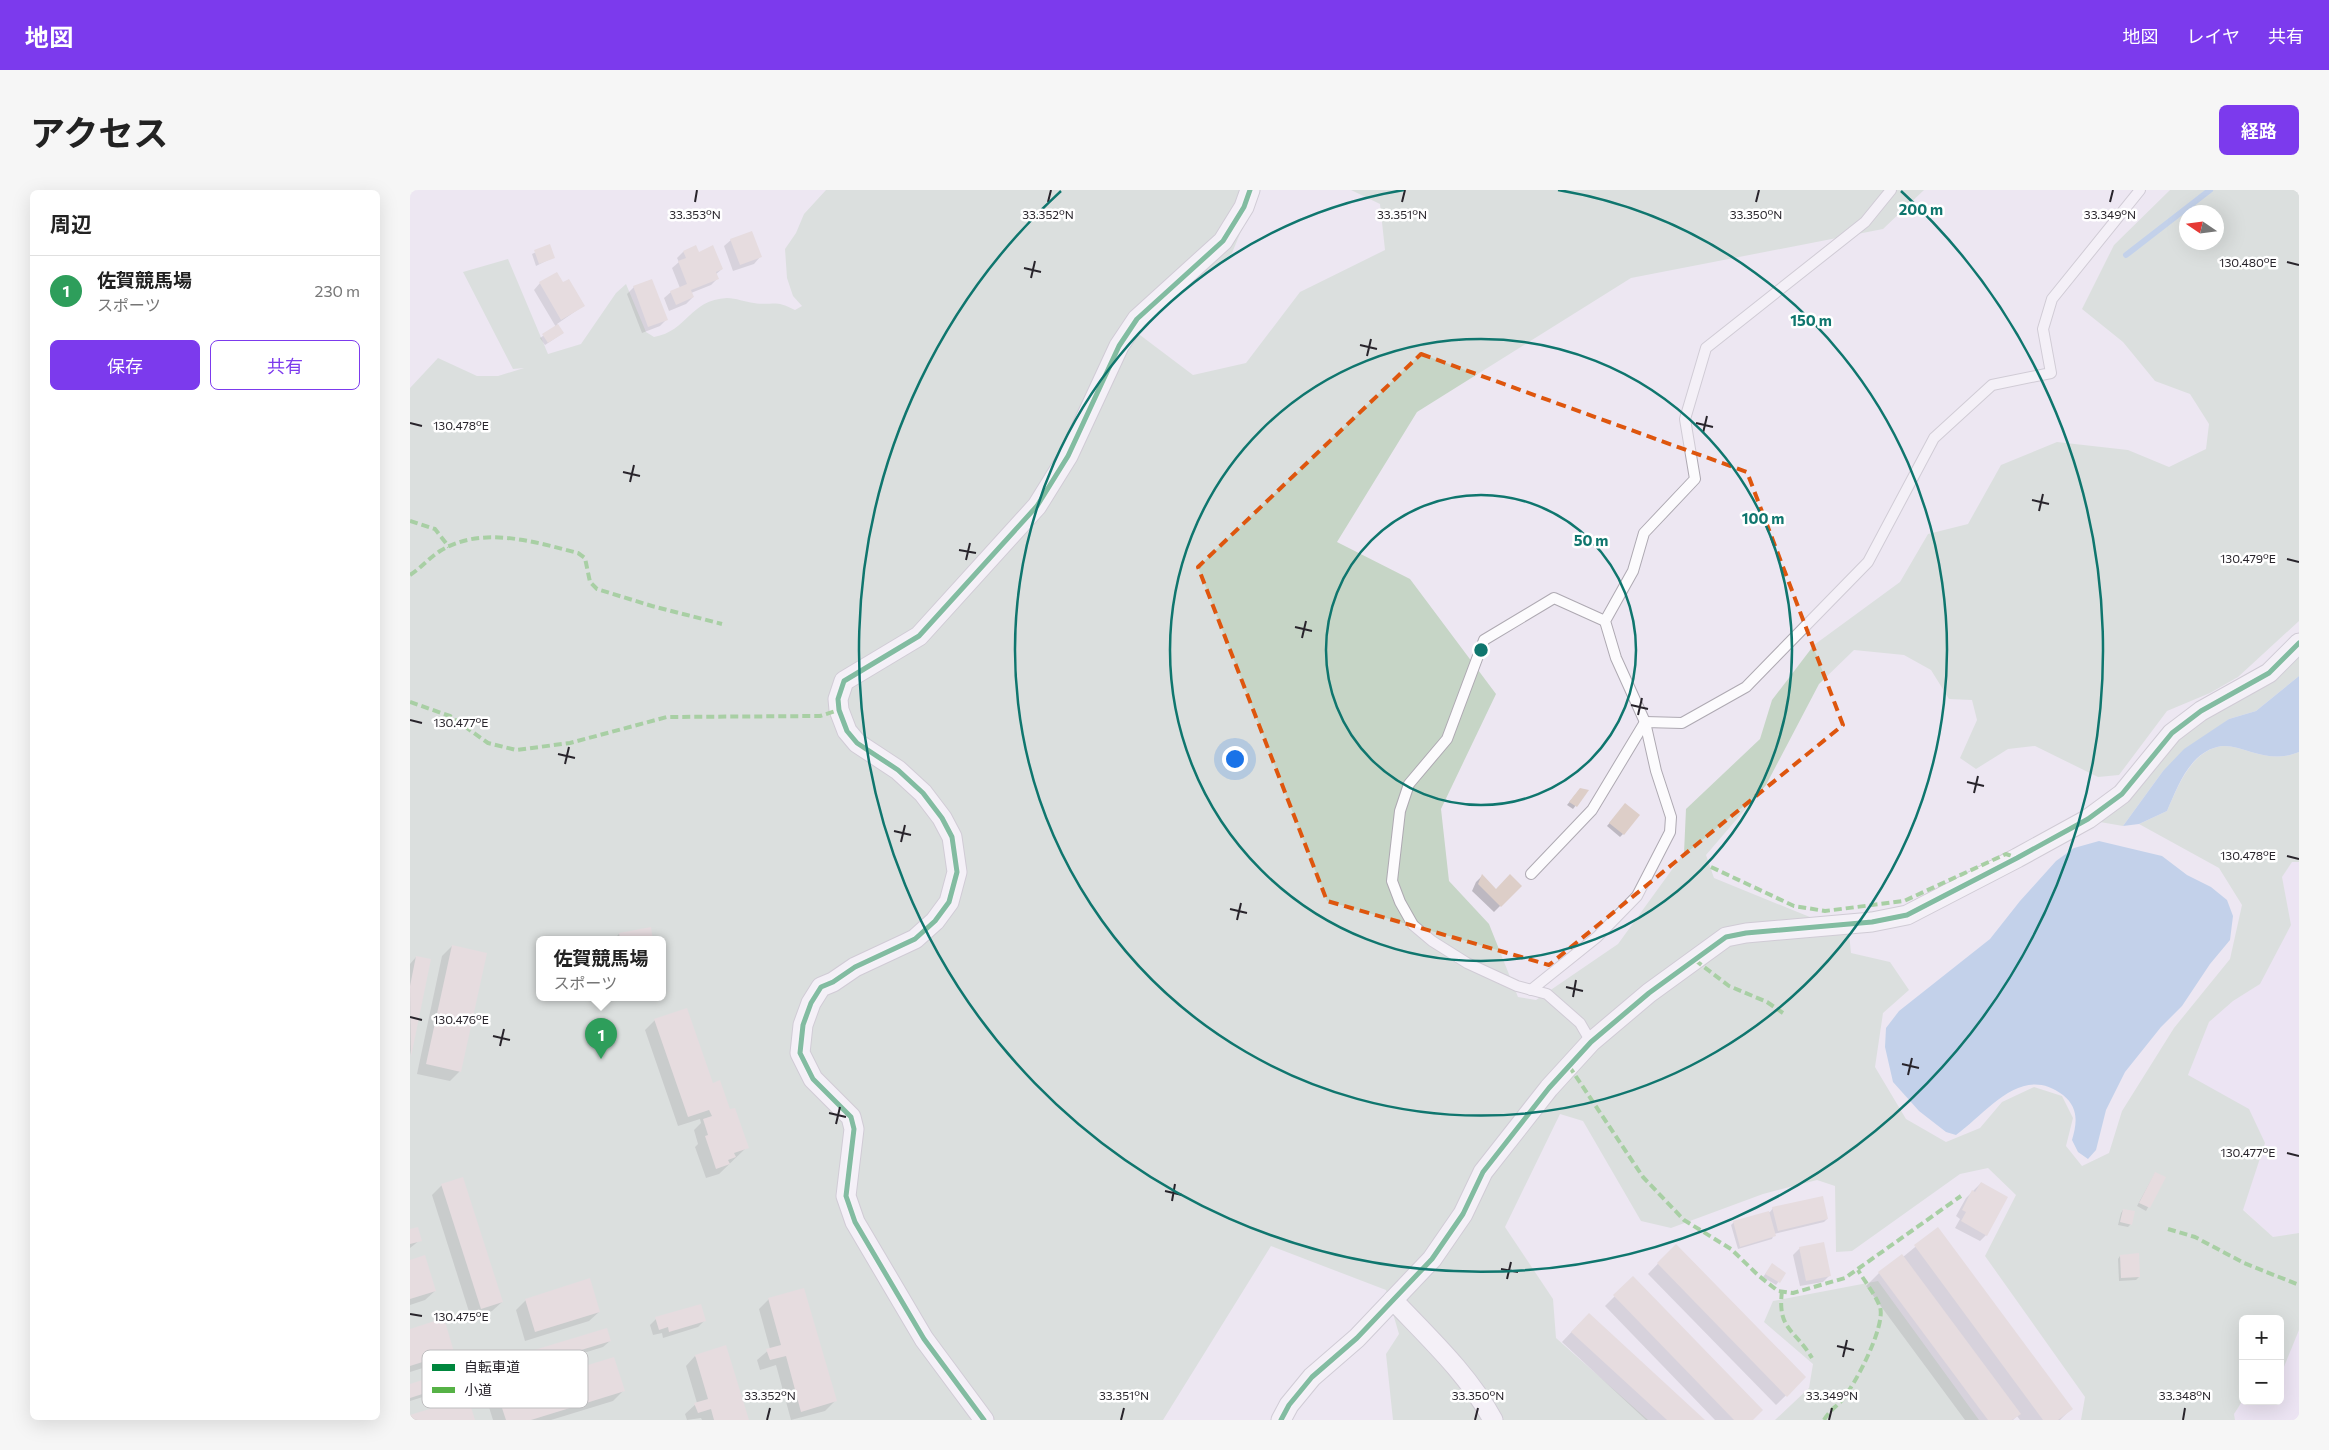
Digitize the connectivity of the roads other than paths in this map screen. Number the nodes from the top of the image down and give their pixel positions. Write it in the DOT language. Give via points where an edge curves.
graph roads {
  1 [pos="1250,190"];
  2 [pos="1891,190"];
  3 [pos="2140,190"];
  4 [pos="1605,621"];
  5 [pos="2299,642"];
  6 [pos="1645,722"];
  7 [pos="1531,874"];
  8 [pos="1531,990"];
  9 [pos="1590,1042"];
  10 [pos="1393,1300"];
  11 [pos="984,1420"];
  12 [pos="1281,1420"];
  13 [pos="1493,1420"];
  1 -- 11 [label="street" via="1244,208 1224,241 1137,319 1119,346 1068,456 1036,506 919,636 844,681 838,699 847,731 857,743 904,775 942,818 952,837 957,872 949,902 935,921 915,939 821,987 803,1025 800,1053 813,1079 851,1117 854,1129 846,1196 855,1222 924,1339"];
  2 -- 4 [label="lane" via="1865,222 1706,348 1684,419 1695,479 1644,533 1633,571"];
  3 -- 6 [label="lane" via="2052,299 2043,329 2051,373 1992,385 1934,438 1868,562 1746,687 1682,723"];
  4 -- 6 [label="lane" via="1616,658"];
  4 -- 8 [label="lane" via="1554,598 1484,640 1447,739 1409,784 1400,811 1392,881 1413,925 1467,963"];
  5 -- 9 [label="street" via="2269,673 2201,711 2172,733 2122,794 2088,819 1907,915 1872,922 1746,932 1726,937 1649,993"];
  6 -- 7 [label="lane" via="1592,810"];
  6 -- 8 [label="lane" via="1671,817 1670,832 1637,896 1597,937"];
  8 -- 9 [label="lane" via="1547,994 1554,1000 1580,1023"];
  9 -- 10 [label="street" via="1483,1172 1463,1214 1432,1259"];
  10 -- 12 [label="street" via="1357,1338 1312,1377"];
  10 -- 13 [label="street" via="1459,1369"];
}
